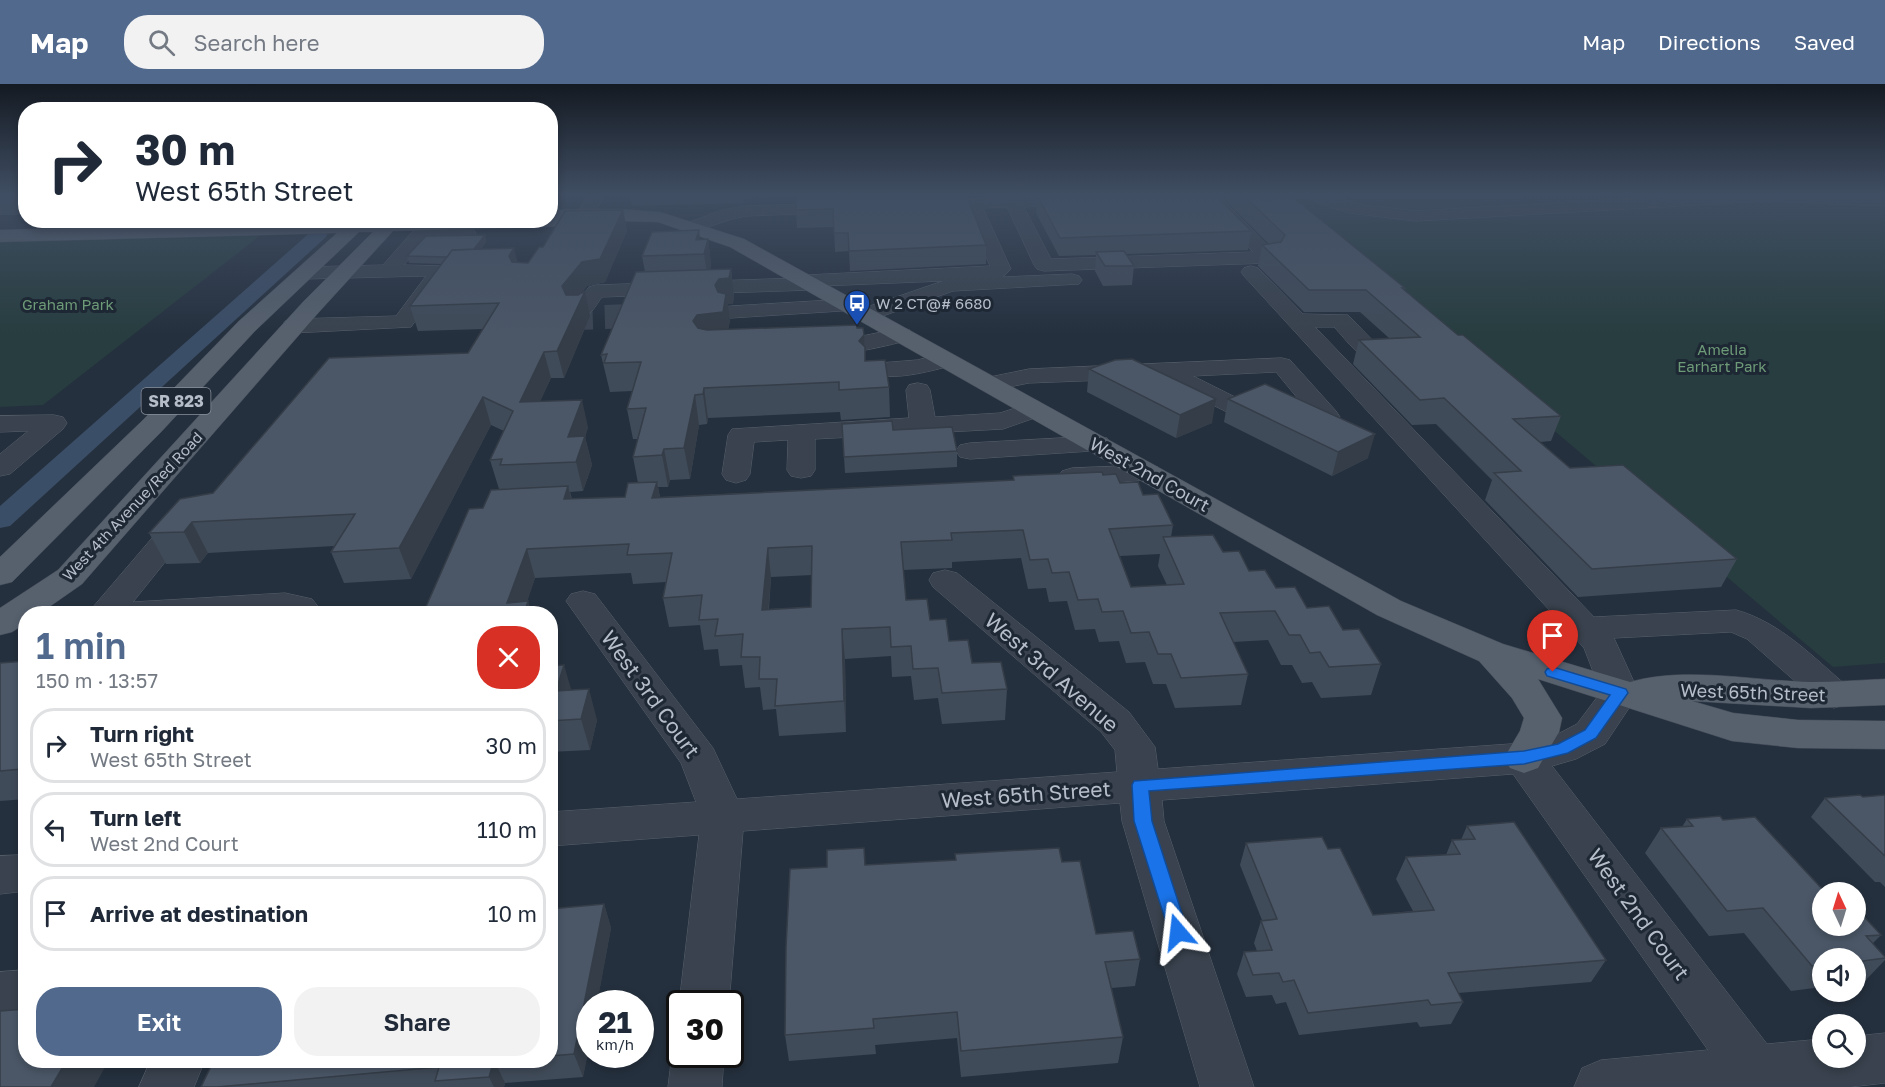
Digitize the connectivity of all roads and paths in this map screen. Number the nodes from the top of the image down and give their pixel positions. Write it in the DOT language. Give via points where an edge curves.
graph roads {
  1 [pos="338,241"];
  2 [pos="375,241"];
  3 [pos="414,241"];
  4 [pos="462,241"];
  5 [pos="732,241"];
  6 [pos="989,241"];
  7 [pos="1031,241"];
  8 [pos="1253,241"];
  9 [pos="769,260"];
  10 [pos="739,265"];
  11 [pos="388,272"];
  12 [pos="1251,272"];
  13 [pos="436,276"];
  14 [pos="1120,278"];
  15 [pos="337,279"];
  16 [pos="297,280"];
  17 [pos="808,283"];
  18 [pos="857,310"];
  19 [pos="580,312"];
  20 [pos="731,312"];
  21 [pos="302,316"];
  22 [pos="1297,321"];
  23 [pos="902,335"];
  24 [pos="799,339"];
  25 [pos="1373,354"];
  26 [pos="946,360"];
  27 [pos="875,369"];
  28 [pos="1160,369"];
  29 [pos="989,384"];
  30 [pos="918,390"];
  31 [pos="1234,406"];
  32 [pos="1034,410"];
  33 [pos="1327,417"];
  34 [pos="0,424"];
  35 [pos="923,425"];
  36 [pos="802,432"];
  37 [pos="1097,444"];
  38 [pos="970,451"];
  39 [pos="0,468"];
  40 [pos="1148,473"];
  41 [pos="1042,479"];
  42 [pos="801,484"];
  43 [pos="737,488"];
  44 [pos="188,515"];
  45 [pos="0,575"];
  46 [pos="945,580"];
  47 [pos="583,601"];
  48 [pos="23,606"];
  49 [pos="111,606"];
  50 [pos="231,606"];
  51 [pos="300,606"];
  52 [pos="1585,628"];
  53 [pos="1490,652"];
  54 [pos="1885,692"];
  55 [pos="1620,693"];
  56 [pos="1834,695"];
  57 [pos="1883,737"];
  58 [pos="1524,758"];
  59 [pos="1140,785"];
  60 [pos="723,816"];
  61 [pos="558,828"];
  62 [pos="18,874"];
  63 [pos="0,875"];
  64 [pos="705,990"];
  65 [pos="18,994"];
  66 [pos="0,995"];
  67 [pos="1885,1058"];
  68 [pos="175,1068"];
  69 [pos="697,1068"];
  70 [pos="1754,1070"];
  71 [pos="166,1087"];
  72 [pos="695,1087"];
  73 [pos="1227,1087"];
  74 [pos="1601,1087"];
  1 -- 16 [label="main road, SR 823"];
  2 -- 15 [label="main road, West 4th Avenue/Red Road / SR 823"];
  3 -- 11 [label="street"];
  4 -- 13 [label="street"];
  5 -- 9 [label="main road, West 2nd Court"];
  6 -- 17 [label="street" via="1001,269 998,272"];
  7 -- 8 [label="street" via="1044,266 1269,257"];
  9 -- 10 [label="street"];
  9 -- 17 [label="main road, West 2nd Court"];
  11 -- 13 [label="street"];
  11 -- 15 [label="street"];
  12 -- 22 [label="street"];
  13 -- 15 [label="street"];
  13 -- 21 [label="street" via="418,301"];
  14 -- 18 [label="street" via="950,285"];
  15 -- 16 [label="street"];
  15 -- 21 [label="main road, West 4th Avenue/Red Road / SR 823"];
  16 -- 45 [label="main road, SR 823"];
  17 -- 18 [label="main road, West 2nd Court"];
  17 -- 19 [label="street" via="596,291"];
  18 -- 20 [label="street"];
  18 -- 23 [label="main road, West 2nd Court"];
  21 -- 48 [label="main road, West 4th Avenue/Red Road / SR 823" via="70,577"];
  22 -- 25 [label="street" via="1340,320"];
  22 -- 52 [label="street"];
  23 -- 24 [label="street" via="857,344 829,345"];
  23 -- 26 [label="main road, West 2nd Court"];
  26 -- 27 [label="street" via="917,367"];
  26 -- 29 [label="main road, West 2nd Court"];
  28 -- 29 [label="street" via="1029,376"];
  28 -- 31 [label="street"];
  28 -- 33 [label="street" via="1282,365"];
  29 -- 32 [label="main road, West 2nd Court"];
  30 -- 35 [label="street"];
  32 -- 35 [label="street" via="1003,421"];
  32 -- 37 [label="main road, West 2nd Court"];
  34 -- 39 [label="street" via="54,423"];
  35 -- 36 [label="street"];
  36 -- 42 [label="street"];
  36 -- 43 [label="street" via="741,435"];
  37 -- 38 [label="street"];
  37 -- 40 [label="main road, West 2nd Court"];
  40 -- 41 [label="street"];
  40 -- 53 [label="main road, West 2nd Court" via="1389,608"];
  44 -- 49 [label="street"];
  46 -- 59 [label="street, West 3rd Avenue" via="1115,722 1135,747"];
  47 -- 60 [label="street, West 3rd Court" via="699,758"];
  50 -- 51 [label="street"];
  52 -- 55 [label="street" via="1600,644"];
  52 -- 56 [label="street" via="1736,621 1749,625"];
  53 -- 55 [label="main road, West 2nd Court"];
  53 -- 58 [label="main road" via="1526,690 1543,718"];
  54 -- 56 [label="main road, West 65th Street"];
  55 -- 56 [label="main road, West 65th Street" via="1697,688"];
  55 -- 57 [label="main road, West 65th Street" via="1732,727"];
  55 -- 58 [label="street, West 65th Street" via="1591,734 1562,748"];
  58 -- 59 [label="street, West 65th Street"];
  58 -- 70 [label="street, West 2nd Court"];
  59 -- 60 [label="street, West 65th Street"];
  59 -- 73 [label="street, West 3rd Avenue" via="1143,821"];
  60 -- 61 [label="street, West 65th Street"];
  60 -- 64 [label="street, West 3rd Court"];
  62 -- 63 [label="street"];
  65 -- 66 [label="street"];
  67 -- 70 [label="street"];
  68 -- 71 [label="street"];
  69 -- 72 [label="street"];
  70 -- 74 [label="street"];
}
